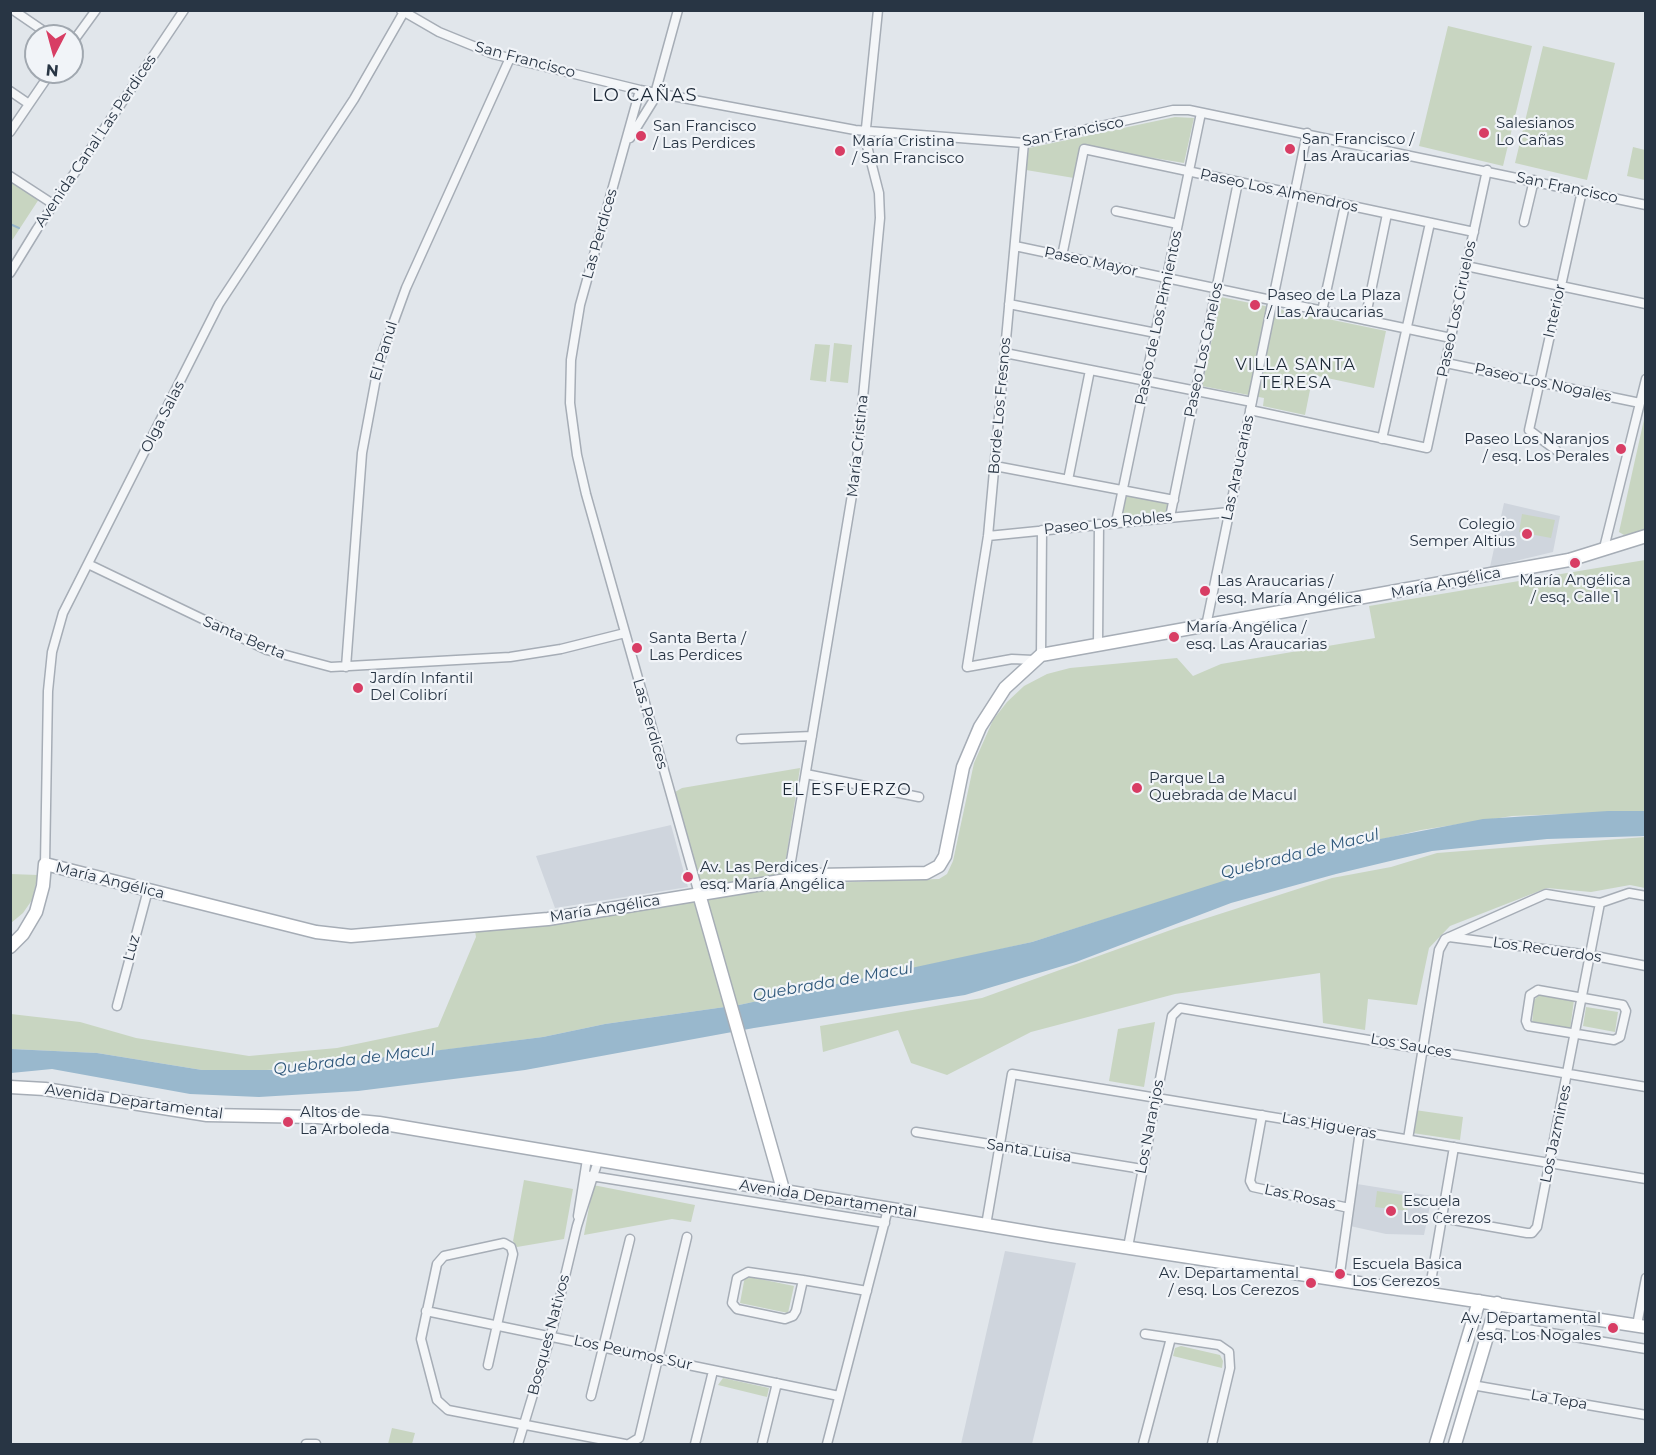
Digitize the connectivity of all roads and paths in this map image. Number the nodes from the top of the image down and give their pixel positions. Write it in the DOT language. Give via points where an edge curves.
graph roads {
  1 [pos="13,10"];
  2 [pos="96,10"];
  3 [pos="184,10"];
  4 [pos="678,10"];
  5 [pos="878,10"];
  6 [pos="403,11"];
  7 [pos="33,24"];
  8 [pos="84,26"];
  9 [pos="510,58"];
  10 [pos="43,84"];
  11 [pos="640,90"];
  12 [pos="10,91"];
  13 [pos="654,93"];
  14 [pos="29,104"];
  15 [pos="1201,113"];
  16 [pos="10,132"];
  17 [pos="865,132"];
  18 [pos="1306,133"];
  19 [pos="1024,143"];
  20 [pos="625,146"];
  21 [pos="1487,170"];
  22 [pos="1189,172"];
  23 [pos="10,176"];
  24 [pos="1534,180"];
  25 [pos="1239,182"];
  26 [pos="1582,191"];
  27 [pos="1294,194"];
  28 [pos="53,204"];
  29 [pos="1345,205"];
  30 [pos="1646,205"];
  31 [pos="1116,211"];
  32 [pos="1388,214"];
  33 [pos="1524,222"];
  34 [pos="1430,223"];
  35 [pos="1178,224"];
  36 [pos="1474,232"];
  37 [pos="1015,246"];
  38 [pos="1062,256"];
  39 [pos="1466,266"];
  40 [pos="10,273"];
  41 [pos="1167,278"];
  42 [pos="1561,286"];
  43 [pos="1217,289"];
  44 [pos="1272,301"];
  45 [pos="1010,304"];
  46 [pos="1646,304"];
  47 [pos="1322,311"];
  48 [pos="1365,320"];
  49 [pos="1407,329"];
  50 [pos="1155,333"];
  51 [pos="1451,338"];
  52 [pos="1005,353"];
  53 [pos="1446,363"];
  54 [pos="1090,370"];
  55 [pos="1646,379"];
  56 [pos="1145,381"];
  57 [pos="1540,382"];
  58 [pos="1196,391"];
  59 [pos="1640,403"];
  60 [pos="1251,406"];
  61 [pos="1382,439"];
  62 [pos="1556,450"];
  63 [pos="995,466"];
  64 [pos="1068,480"];
  65 [pos="1123,490"];
  66 [pos="1174,500"];
  67 [pos="1229,512"];
  68 [pos="1170,517"];
  69 [pos="1116,522"];
  70 [pos="1099,524"];
  71 [pos="1042,530"];
  72 [pos="988,536"];
  73 [pos="1646,536"];
  74 [pos="1604,548"];
  75 [pos="88,564"];
  76 [pos="1206,626"];
  77 [pos="625,633"];
  78 [pos="1098,644"];
  79 [pos="1037,658"];
  80 [pos="346,667"];
  81 [pos="967,667"];
  82 [pos="812,736"];
  83 [pos="741,739"];
  84 [pos="806,774"];
  85 [pos="919,797"];
  86 [pos="45,864"];
  87 [pos="788,879"];
  88 [pos="148,890"];
  89 [pos="699,894"];
  90 [pos="1646,896"];
  91 [pos="1600,903"];
  92 [pos="26,928"];
  93 [pos="10,937"];
  94 [pos="1449,937"];
  95 [pos="10,947"];
  96 [pos="1590,955"];
  97 [pos="1646,966"];
  98 [pos="1581,998"];
  99 [pos="117,1006"];
  100 [pos="1177,1009"];
  101 [pos="1575,1033"];
  102 [pos="1423,1049"];
  103 [pos="1568,1073"];
  104 [pos="10,1087"];
  105 [pos="1646,1087"];
  106 [pos="1155,1098"];
  107 [pos="1262,1115"];
  108 [pos="1360,1131"];
  109 [pos="916,1132"];
  110 [pos="1408,1139"];
  111 [pos="1000,1147"];
  112 [pos="1454,1147"];
  113 [pos="593,1160"];
  114 [pos="1549,1163"];
  115 [pos="1142,1169"];
  116 [pos="589,1176"];
  117 [pos="1646,1179"];
  118 [pos="784,1192"];
  119 [pos="1349,1208"];
  120 [pos="888,1209"];
  121 [pos="1442,1218"];
  122 [pos="885,1222"];
  123 [pos="986,1225"];
  124 [pos="687,1237"];
  125 [pos="630,1239"];
  126 [pos="1128,1247"];
  127 [pos="1646,1278"];
  128 [pos="803,1280"];
  129 [pos="1339,1280"];
  130 [pos="867,1291"];
  131 [pos="1429,1293"];
  132 [pos="1479,1301"];
  133 [pos="1497,1303"];
  134 [pos="426,1311"];
  135 [pos="1491,1323"];
  136 [pos="497,1324"];
  137 [pos="1641,1326"];
  138 [pos="1145,1334"];
  139 [pos="551,1335"];
  140 [pos="1172,1338"];
  141 [pos="1467,1341"];
  142 [pos="1484,1345"];
  143 [pos="602,1347"];
  144 [pos="1646,1349"];
  145 [pos="658,1358"];
  146 [pos="488,1365"];
  147 [pos="713,1371"];
  148 [pos="777,1383"];
  149 [pos="1472,1386"];
  150 [pos="591,1396"];
  151 [pos="839,1396"];
  152 [pos="1646,1415"];
  153 [pos="524,1426"];
  154 [pos="306,1444"];
  155 [pos="316,1444"];
  156 [pos="518,1444"];
  157 [pos="629,1444"];
  158 [pos="695,1444"];
  159 [pos="762,1444"];
  160 [pos="827,1444"];
  161 [pos="1143,1444"];
  162 [pos="1212,1444"];
  163 [pos="1436,1444"];
  164 [pos="1455,1444"];
  1 -- 7 [label="street"];
  2 -- 8 [label="street"];
  3 -- 28 [label="street, Avenida Canal Las Perdices"];
  4 -- 13 [label="street, Las Perdices"];
  5 -- 17 [label="street, María Cristina"];
  6 -- 9 [label="street, San Francisco" via="457,41"];
  6 -- 75 [label="street, Olga Salas" via="354,99 219,304"];
  9 -- 11 [label="street, San Francisco"];
  9 -- 80 [label="street, El Panul" via="406,288 379,362 362,453"];
  10 -- 14 [label="street"];
  11 -- 13 [label="street, San Francisco"];
  11 -- 20 [label="street, Las Perdices"];
  12 -- 14 [label="street"];
  13 -- 17 [label="street, San Francisco"];
  13 -- 20 [label="street, Las Perdices"];
  14 -- 16 [label="street"];
  15 -- 18 [label="street, San Francisco"];
  15 -- 19 [label="street, San Francisco" via="1173,110"];
  15 -- 22 [label="street, Paseo de Los Pimientos"];
  17 -- 19 [label="street, San Francisco"];
  17 -- 82 [label="street, María Cristina" via="879,193 880,218 854,491"];
  18 -- 21 [label="street, San Francisco"];
  18 -- 27 [label="street, Las Araucarias"];
  19 -- 37 [label="street, Borde Los Fresnos"];
  20 -- 77 [label="street, Las Perdices" via="580,305 570,388 581,474"];
  21 -- 24 [label="street, San Francisco"];
  21 -- 36 [label="street, Paseo Los Ciruelos"];
  22 -- 25 [label="street, Paseo Los Almendros"];
  22 -- 35 [label="street, Paseo de Los Pimientos"];
  22 -- 38 [label="street, Paseo Los Almendros" via="1084,149"];
  23 -- 28 [label="street"];
  24 -- 26 [label="street, San Francisco"];
  24 -- 33 [label="street"];
  25 -- 27 [label="street, Paseo Los Almendros"];
  25 -- 43 [label="street, Paseo Los Canelos"];
  26 -- 30 [label="street, San Francisco"];
  26 -- 42 [label="street, Interior"];
  27 -- 29 [label="street, Paseo Los Almendros"];
  27 -- 44 [label="street, Las Araucarias"];
  28 -- 40 [label="street, Avenida Canal Las Perdices"];
  29 -- 32 [label="street, Paseo Los Almendros"];
  29 -- 47 [label="street"];
  31 -- 35 [label="street"];
  32 -- 34 [label="street, Paseo Los Almendros"];
  32 -- 48 [label="street"];
  34 -- 36 [label="street, Paseo Los Almendros"];
  34 -- 49 [label="street"];
  35 -- 41 [label="street, Paseo de Los Pimientos"];
  36 -- 39 [label="street, Paseo Los Ciruelos"];
  37 -- 38 [label="street, Paseo Mayor"];
  37 -- 45 [label="street, Borde Los Fresnos"];
  38 -- 41 [label="street, Paseo Mayor"];
  39 -- 42 [label="street"];
  39 -- 51 [label="street, Paseo Los Ciruelos"];
  41 -- 43 [label="street, Paseo Mayor"];
  41 -- 50 [label="street, Paseo de Los Pimientos"];
  42 -- 46 [label="street"];
  42 -- 57 [label="street, Interior"];
  43 -- 44 [label="street, Paseo Mayor"];
  43 -- 58 [label="street, Paseo Los Canelos"];
  44 -- 47 [label="street, Paseo Mayor"];
  44 -- 60 [label="street, Las Araucarias"];
  45 -- 50 [label="street"];
  45 -- 52 [label="street, Borde Los Fresnos"];
  47 -- 48 [label="street, Paseo Mayor"];
  48 -- 49 [label="street, Paseo Mayor"];
  49 -- 51 [label="street, Paseo Mayor"];
  49 -- 61 [label="street"];
  50 -- 56 [label="street, Paseo de Los Pimientos"];
  51 -- 53 [label="street, Paseo Los Ciruelos"];
  52 -- 54 [label="street"];
  52 -- 63 [label="street, Borde Los Fresnos"];
  53 -- 57 [label="street, Paseo Los Nogales"];
  53 -- 61 [label="street, Paseo Los Ciruelos" via="1427,448"];
  54 -- 56 [label="street"];
  54 -- 64 [label="street"];
  55 -- 59 [label="street"];
  56 -- 58 [label="street"];
  56 -- 65 [label="street, Paseo de Los Pimientos"];
  57 -- 59 [label="street, Paseo Los Nogales"];
  57 -- 62 [label="street, Interior" via="1529,430"];
  58 -- 60 [label="street"];
  58 -- 66 [label="street, Paseo Los Canelos"];
  59 -- 74 [label="street"];
  60 -- 61 [label="street"];
  60 -- 67 [label="street, Las Araucarias"];
  63 -- 64 [label="street"];
  63 -- 72 [label="street, Borde Los Fresnos"];
  64 -- 65 [label="street"];
  65 -- 66 [label="street"];
  65 -- 69 [label="street, Paseo de Los Pimientos"];
  66 -- 68 [label="street, Paseo Los Canelos"];
  67 -- 68 [label="street, Paseo Los Robles"];
  67 -- 76 [label="street, Las Araucarias"];
  68 -- 69 [label="street, Paseo Los Robles"];
  69 -- 70 [label="street, Paseo Los Robles"];
  70 -- 71 [label="street, Paseo Los Robles"];
  70 -- 78 [label="street"];
  71 -- 72 [label="street, Paseo Los Robles"];
  71 -- 79 [label="street"];
  72 -- 81 [label="street, Borde Los Fresnos"];
  73 -- 74 [label="street, María Angélica"];
  74 -- 76 [label="street, María Angélica" via="1569,560"];
  75 -- 80 [label="street, Santa Berta" via="267,650 321,665"];
  75 -- 86 [label="street, Olga Salas" via="63,614 52,652"];
  76 -- 78 [label="street, María Angélica"];
  77 -- 80 [label="street, Santa Berta" via="518,656"];
  77 -- 89 [label="street, Las Perdices"];
  78 -- 79 [label="street, María Angélica"];
  79 -- 81 [label="street, María Angélica"];
  79 -- 87 [label="street, María Angélica" via="998,698 974,740 960,780 947,851 939,866 921,873 844,872"];
  82 -- 83 [label="street"];
  82 -- 84 [label="street, María Cristina"];
  84 -- 85 [label="street"];
  84 -- 87 [label="street, María Cristina"];
  86 -- 88 [label="street, María Angélica"];
  86 -- 92 [label="street" via="42,895"];
  87 -- 89 [label="street, María Angélica"];
  88 -- 89 [label="street, María Angélica" via="316,932 351,936 548,919"];
  88 -- 99 [label="street, Luz"];
  89 -- 118 [label="street, Las Perdices"];
  90 -- 91 [label="street" via="1629,892"];
  91 -- 94 [label="street" via="1546,894"];
  91 -- 96 [label="street, Los Jazmines"];
  92 -- 93 [label="street"];
  92 -- 95 [label="street"];
  94 -- 96 [label="street, Los Recuerdos"];
  94 -- 102 [label="street" via="1439,950"];
  96 -- 97 [label="street, Los Recuerdos"];
  96 -- 98 [label="street, Los Jazmines"];
  98 -- 101 [label="street, Los Jazmines"];
  98 -- 101 [label="street" via="1621,1005 1626,1011 1618,1039"];
  98 -- 101 [label="street" via="1535,990 1531,993 1526,1021 1528,1026"];
  100 -- 102 [label="street, Los Sauces"];
  100 -- 106 [label="street, Los Naranjos" via="1172,1016"];
  101 -- 103 [label="street, Los Jazmines"];
  102 -- 103 [label="street, Los Sauces"];
  102 -- 110 [label="street"];
  103 -- 105 [label="street, Los Sauces"];
  103 -- 114 [label="street, Los Jazmines"];
  104 -- 113 [label="street, Avenida Departamental" via="207,1115 358,1121"];
  106 -- 107 [label="street, Las Higueras"];
  106 -- 111 [label="street, Las Higueras" via="1012,1074"];
  106 -- 115 [label="street, Los Naranjos"];
  107 -- 108 [label="street, Las Higueras"];
  107 -- 119 [label="street, Las Rosas" via="1251,1186"];
  108 -- 110 [label="street, Las Higueras"];
  108 -- 119 [label="street"];
  109 -- 111 [label="street, Santa Luisa"];
  110 -- 112 [label="street, Las Higueras"];
  111 -- 115 [label="street, Santa Luisa"];
  111 -- 123 [label="street"];
  112 -- 114 [label="street, Las Higueras"];
  112 -- 121 [label="street"];
  113 -- 116 [label="street, Bosques Nativos"];
  113 -- 118 [label="street, Avenida Departamental"];
  114 -- 117 [label="street, Las Higueras"];
  114 -- 121 [label="street, Los Jazmines" via="1537,1227 1532,1233"];
  115 -- 126 [label="street, Los Naranjos"];
  116 -- 122 [label="street, Avenida Departamental"];
  116 -- 139 [label="street, Bosques Nativos"];
  118 -- 120 [label="street, Avenida Departamental"];
  119 -- 129 [label="street"];
  120 -- 122 [label="street"];
  120 -- 123 [label="street, Avenida Departamental"];
  121 -- 131 [label="street"];
  122 -- 130 [label="street"];
  123 -- 126 [label="street, Avenida Departamental"];
  124 -- 145 [label="street"];
  125 -- 143 [label="street"];
  126 -- 129 [label="street, Avenida Departamental"];
  127 -- 137 [label="street"];
  128 -- 128 [label="street" via="748,1272 735,1282 733,1306 786,1319 796,1311"];
  128 -- 130 [label="street"];
  129 -- 131 [label="street, Avenida Departamental"];
  130 -- 151 [label="street"];
  131 -- 132 [label="street, Avenida Departamental"];
  132 -- 133 [label="street, Avenida Departamental"];
  132 -- 141 [label="street"];
  133 -- 135 [label="street"];
  133 -- 137 [label="street, Avenida Departamental"];
  134 -- 136 [label="street, Los Peumos Sur"];
  134 -- 136 [label="street" via="437,1264 444,1256 494,1244 511,1246 513,1254"];
  134 -- 153 [label="street" via="421,1339 443,1408"];
  135 -- 142 [label="street"];
  135 -- 144 [label="street"];
  136 -- 139 [label="street, Los Peumos Sur"];
  136 -- 146 [label="street"];
  138 -- 140 [label="street"];
  139 -- 143 [label="street, Los Peumos Sur"];
  139 -- 153 [label="street, Bosques Nativos"];
  140 -- 161 [label="street"];
  140 -- 162 [label="street" via="1219,1345 1229,1353 1230,1368"];
  141 -- 142 [label="street" via="1475,1338"];
  141 -- 163 [label="street"];
  142 -- 149 [label="street"];
  143 -- 145 [label="street, Los Peumos Sur"];
  143 -- 150 [label="street"];
  145 -- 147 [label="street, Los Peumos Sur"];
  145 -- 157 [label="street" via="639,1438"];
  147 -- 148 [label="street, Los Peumos Sur"];
  147 -- 158 [label="street"];
  148 -- 151 [label="street, Los Peumos Sur"];
  148 -- 159 [label="street"];
  149 -- 152 [label="street, La Tepa"];
  149 -- 164 [label="street"];
  151 -- 160 [label="street"];
  153 -- 156 [label="street, Bosques Nativos"];
  153 -- 157 [label="street"];
  154 -- 155 [label="street"];
}
